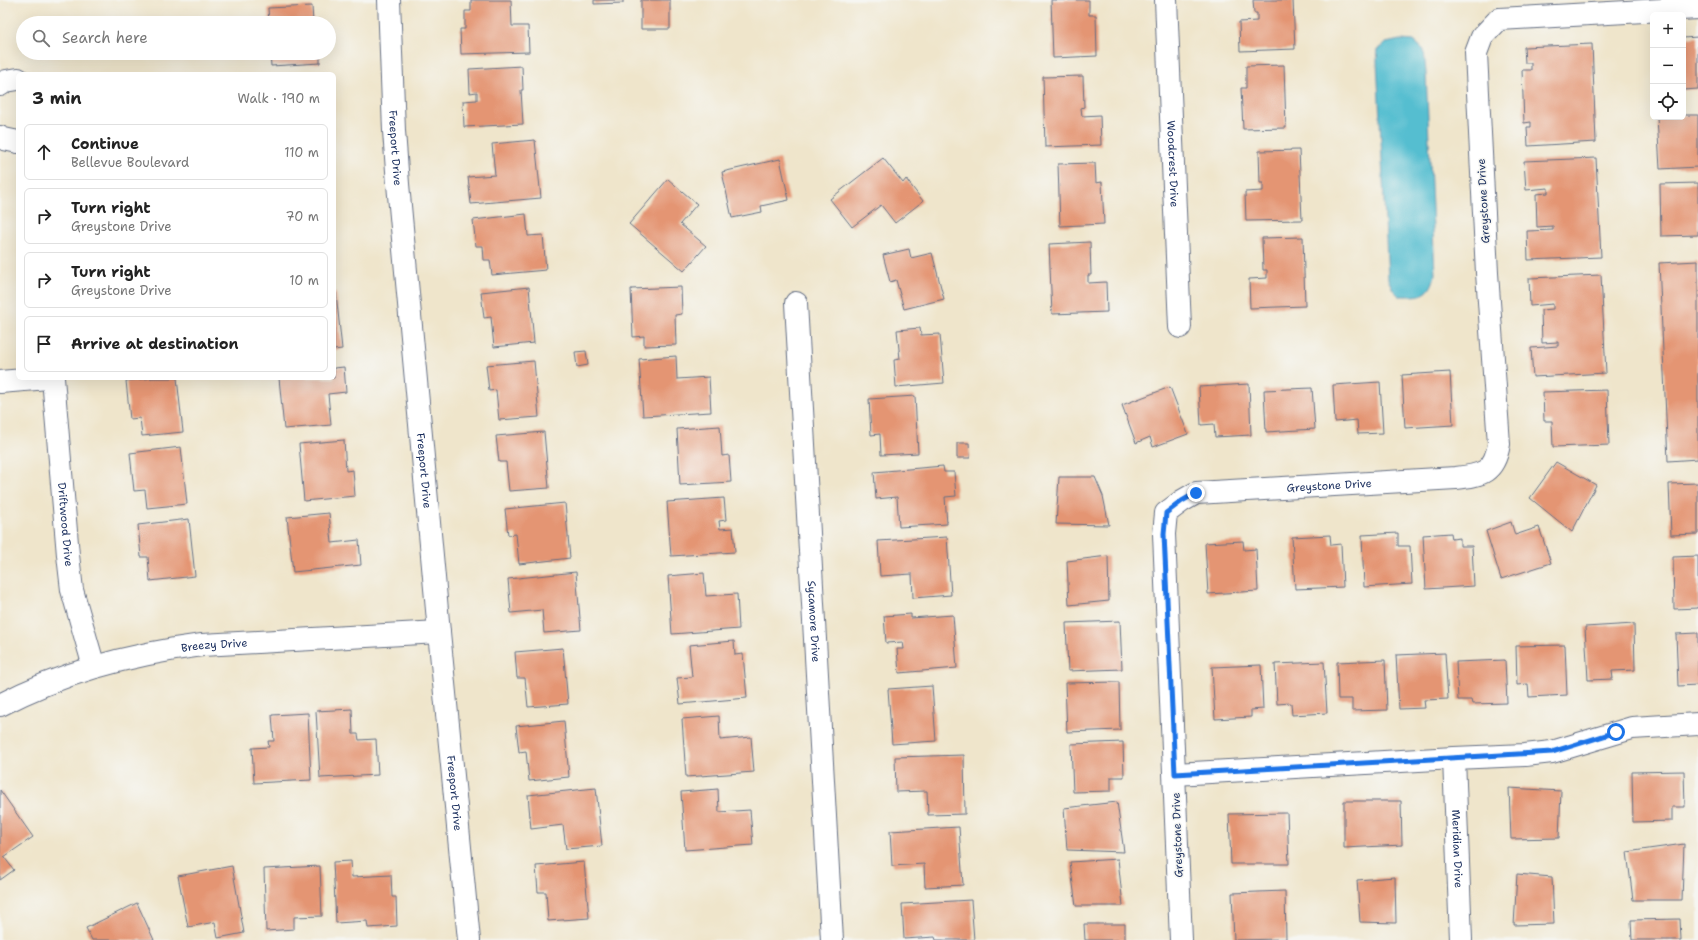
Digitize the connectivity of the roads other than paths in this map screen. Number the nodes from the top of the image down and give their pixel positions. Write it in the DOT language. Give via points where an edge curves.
graph roads {
  1 [pos="389,0"];
  2 [pos="1166,0"];
  3 [pos="1698,8"];
  4 [pos="16,79"];
  5 [pos="0,85"];
  6 [pos="796,303"];
  7 [pos="1180,327"];
  8 [pos="24,380"];
  9 [pos="53,380"];
  10 [pos="0,382"];
  11 [pos="439,632"];
  12 [pos="94,667"];
  13 [pos="0,705"];
  14 [pos="1698,724"];
  15 [pos="1454,758"];
  16 [pos="1175,774"];
  17 [pos="469,940"];
  18 [pos="832,940"];
  19 [pos="1181,940"];
  20 [pos="1461,940"];
  1 -- 11 [label="street, Freeport Drive" via="398,184"];
  2 -- 7 [label="street, Woodcrest Drive"];
  3 -- 16 [label="street, Greystone Drive" via="1499,19 1482,37 1476,53 1499,444 1497,458 1489,468 1476,476 1196,493 1166,513 1164,534"];
  4 -- 5 [label="street"];
  6 -- 18 [label="street, Sycamore Drive"];
  8 -- 10 [label="street"];
  9 -- 12 [label="street, Driftwood Drive" via="72,590"];
  11 -- 12 [label="street, Breezy Drive" via="202,645 151,653"];
  11 -- 17 [label="street, Freeport Drive"];
  12 -- 13 [label="street, Breezy Drive" via="44,684"];
  14 -- 15 [label="street" via="1632,728 1552,752"];
  15 -- 16 [label="street"];
  15 -- 20 [label="street, Meridian Drive"];
  16 -- 19 [label="street, Greystone Drive"];
}
